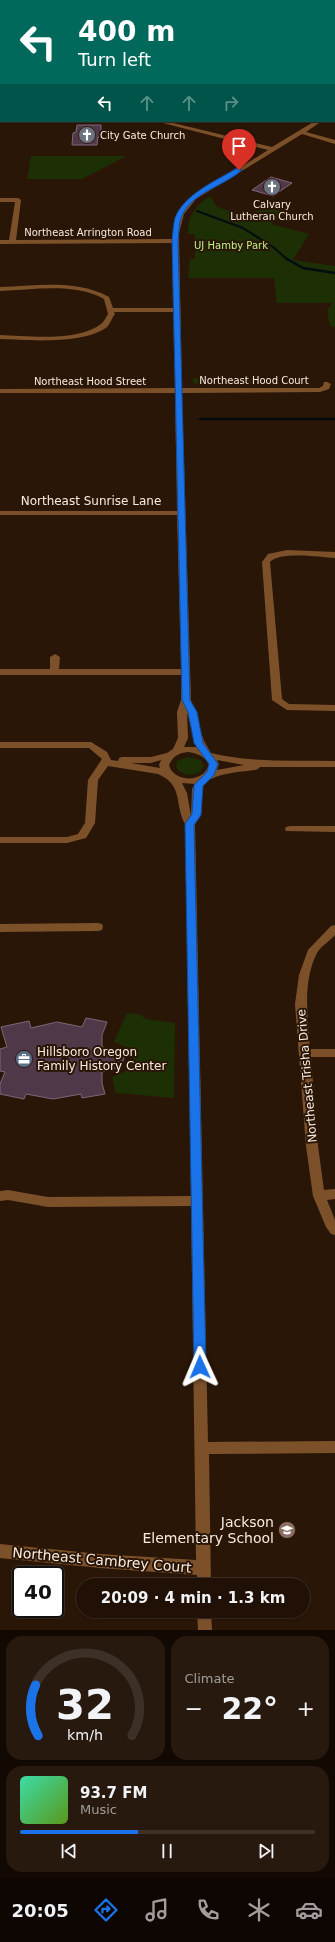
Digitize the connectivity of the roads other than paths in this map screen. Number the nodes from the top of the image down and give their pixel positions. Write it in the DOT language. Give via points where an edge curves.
graph roads {
  1 [pos="162,122"];
  2 [pos="178,122"];
  3 [pos="316,122"];
  4 [pos="174,125"];
  5 [pos="300,132"];
  6 [pos="335,142"];
  7 [pos="272,149"];
  8 [pos="0,200"];
  9 [pos="175,241"];
  10 [pos="0,242"];
  11 [pos="12,242"];
  12 [pos="0,289"];
  13 [pos="111,310"];
  14 [pos="177,310"];
  15 [pos="0,337"];
  16 [pos="327,384"];
  17 [pos="0,391"];
  18 [pos="179,391"];
  19 [pos="0,513"];
  20 [pos="182,513"];
  21 [pos="335,555"];
  22 [pos="55,657"];
  23 [pos="0,672"];
  24 [pos="54,672"];
  25 [pos="186,672"];
  26 [pos="186,700"];
  27 [pos="335,708"];
  28 [pos="0,745"];
  29 [pos="174,753"];
  30 [pos="208,755"];
  31 [pos="106,762"];
  32 [pos="335,764"];
  33 [pos="271,765"];
  34 [pos="170,776"];
  35 [pos="205,778"];
  36 [pos="190,824"];
  37 [pos="290,829"];
  38 [pos="335,830"];
  39 [pos="0,840"];
  40 [pos="98,927"];
  41 [pos="0,928"];
  42 [pos="335,929"];
  43 [pos="306,1053"];
  44 [pos="335,1053"];
  45 [pos="335,1194"];
  46 [pos="0,1196"];
  47 [pos="319,1196"];
  48 [pos="197,1201"];
  49 [pos="335,1230"];
  50 [pos="335,1447"];
  51 [pos="202,1448"];
  52 [pos="0,1551"];
  53 [pos="204,1568"];
  54 [pos="204,1578"];
  55 [pos="204,1618"];
  56 [pos="205,1630"];
  1 -- 4 [label="street"];
  2 -- 4 [label="street"];
  3 -- 5 [label="street"];
  4 -- 7 [label="street"];
  5 -- 6 [label="street"];
  5 -- 7 [label="street"];
  7 -- 9 [label="street" via="191,200 178,219"];
  8 -- 11 [label="street" via="18,200"];
  9 -- 11 [label="street, Northeast Arrington Road"];
  9 -- 14 [label="street"];
  10 -- 11 [label="street, Northeast Arrington Road"];
  12 -- 13 [label="street" via="93,291 107,298"];
  13 -- 14 [label="street"];
  13 -- 15 [label="street" via="105,326 85,335"];
  14 -- 18 [label="street"];
  16 -- 18 [label="street, Northeast Hood Court" via="320,390"];
  17 -- 18 [label="street, Northeast Hood Street"];
  18 -- 20 [label="street"];
  19 -- 20 [label="street, Northeast Sunrise Lane"];
  20 -- 25 [label="street"];
  21 -- 27 [label="street" via="287,553 271,556 266,562 277,700 283,706"];
  22 -- 24 [label="street"];
  23 -- 24 [label="street"];
  24 -- 25 [label="street"];
  25 -- 26 [label="street"];
  26 -- 29 [label="street" via="182,712 183,738"];
  26 -- 30 [label="street" via="192,712 197,738"];
  28 -- 31 [label="street" via="91,746 104,754"];
  29 -- 30 [label="street" via="193,749"];
  29 -- 31 [label="street" via="151,760"];
  29 -- 34 [label="street" via="164,765"];
  30 -- 33 [label="street" via="225,760"];
  30 -- 35 [label="street" via="214,769"];
  31 -- 34 [label="street" via="122,767 152,769"];
  31 -- 39 [label="street" via="93,780 90,823 82,836 67,840"];
  32 -- 33 [label="street"];
  33 -- 35 [label="street" via="226,771"];
  34 -- 35 [label="street" via="187,781"];
  34 -- 36 [label="street" via="183,794 184,815"];
  35 -- 36 [label="street" via="197,789 197,815"];
  36 -- 48 [label="street"];
  37 -- 38 [label="street"];
  40 -- 41 [label="street"];
  42 -- 43 [label="street, Northeast Trisha Drive" via="314,950 304,975 301,1004"];
  43 -- 44 [label="street"];
  43 -- 47 [label="street, Northeast Trisha Drive" via="312,1146"];
  45 -- 47 [label="street"];
  46 -- 48 [label="street" via="48,1202"];
  47 -- 49 [label="street, Northeast Trisha Drive"];
  48 -- 51 [label="street"];
  50 -- 51 [label="street"];
  51 -- 53 [label="street"];
  52 -- 53 [label="street, Northeast Cambrey Court"];
  53 -- 54 [label="street"];
  55 -- 56 [label="street"];
}
